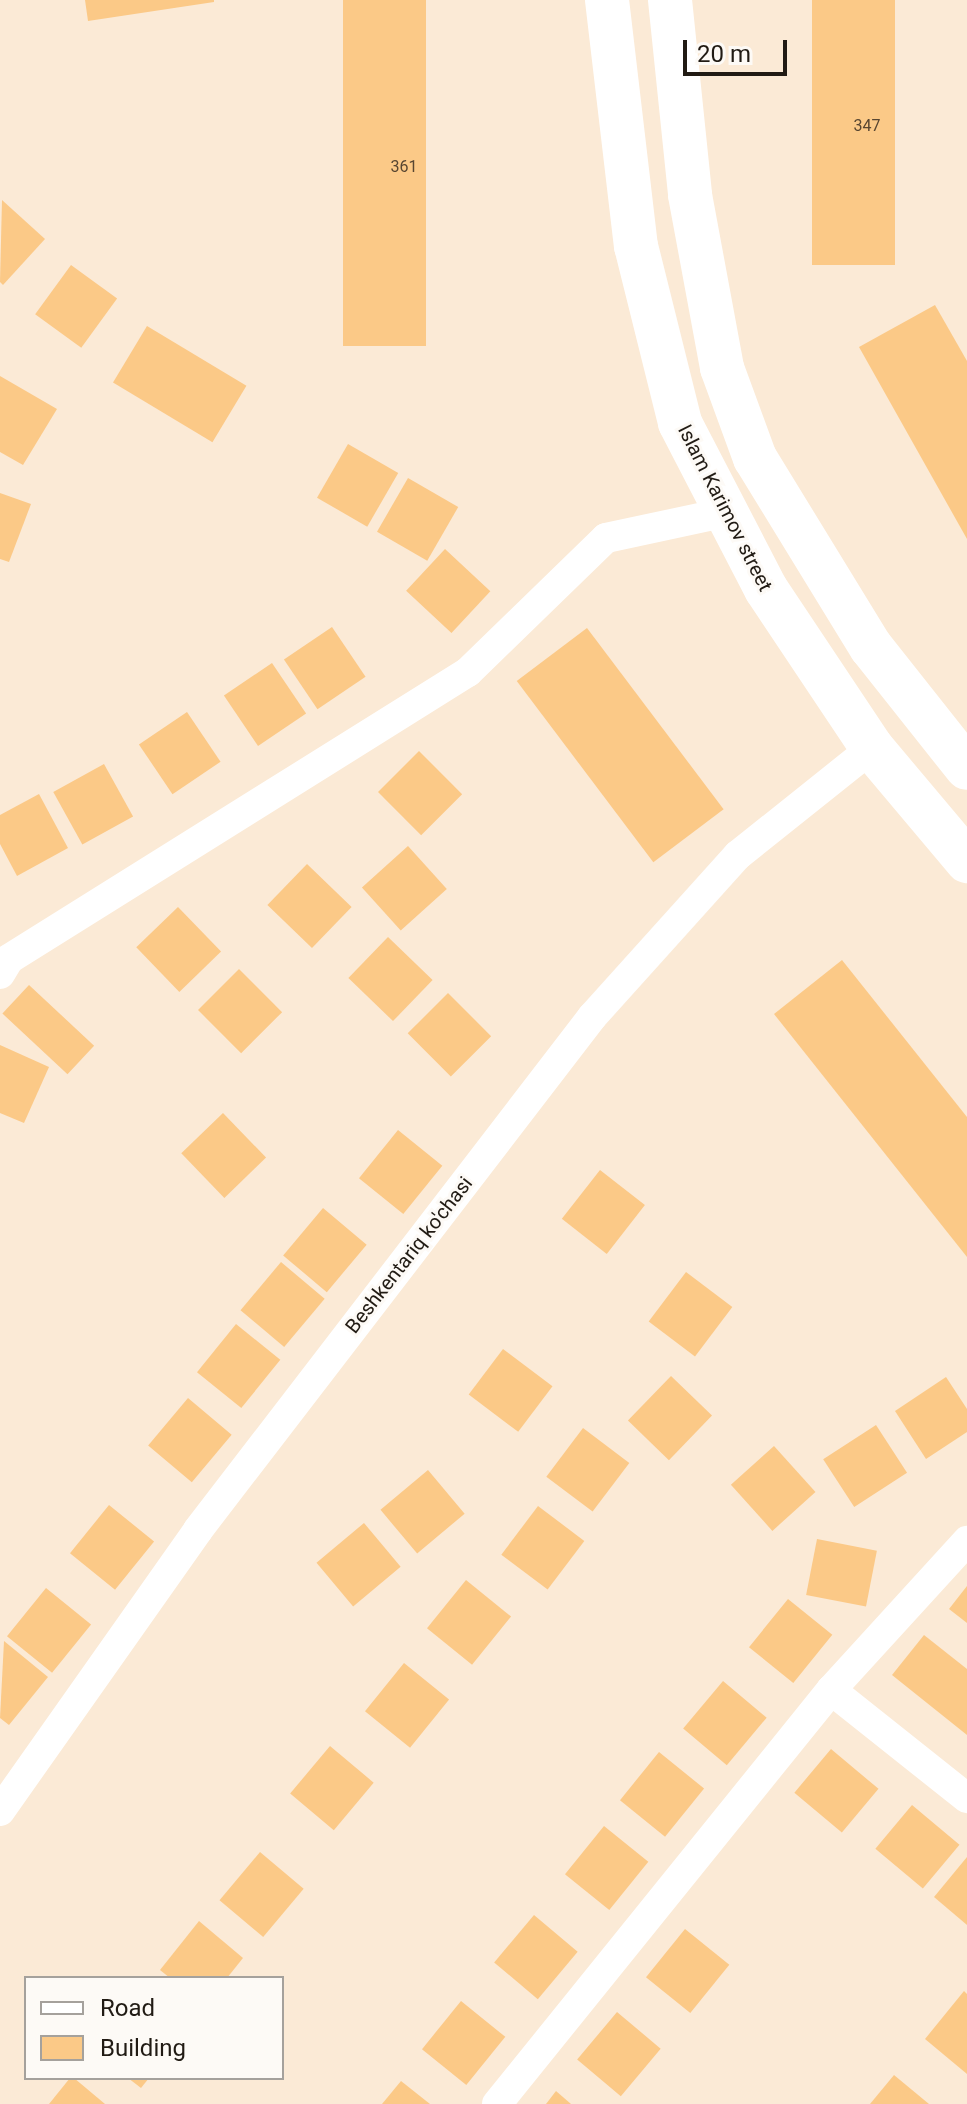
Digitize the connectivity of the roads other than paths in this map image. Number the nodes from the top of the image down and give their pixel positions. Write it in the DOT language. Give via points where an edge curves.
graph roads {
  1 [pos="607,0"];
  2 [pos="670,0"];
  3 [pos="723,513"];
  4 [pos="872,748"];
  5 [pos="967,768"];
  6 [pos="967,861"];
  7 [pos="0,974"];
  8 [pos="967,1541"];
  9 [pos="831,1690"];
  10 [pos="967,1798"];
  11 [pos="0,1811"];
  12 [pos="497,2104"];
  1 -- 3 [label="main road, Islam Karimov street" via="636,246 680,423"];
  2 -- 5 [label="main road" via="690,195 716,340 755,458 871,647"];
  3 -- 4 [label="main road, Islam Karimov street" via="766,589"];
  3 -- 7 [label="street" via="606,538 468,672 9,959"];
  4 -- 6 [label="main road, Islam Karimov street"];
  4 -- 11 [label="street, Beshkentariq ko'chasi" via="738,855 592,1017 198,1530"];
  8 -- 9 [label="street"];
  9 -- 10 [label="street"];
  9 -- 12 [label="street"];
}
